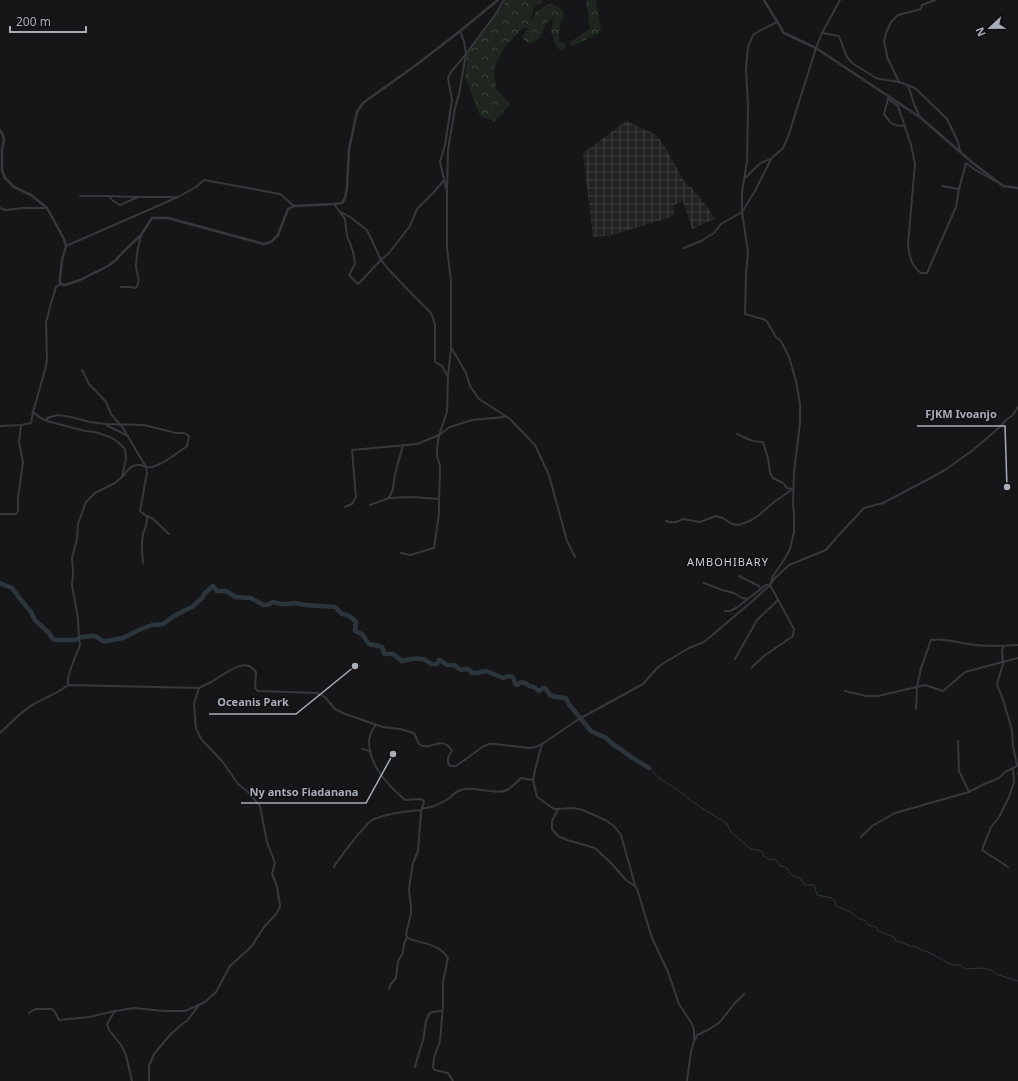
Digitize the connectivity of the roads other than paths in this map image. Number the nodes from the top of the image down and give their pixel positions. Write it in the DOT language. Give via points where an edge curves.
graph roads {
  1 [pos="498,0"];
  2 [pos="504,0"];
  3 [pos="764,0"];
  4 [pos="840,0"];
  5 [pos="935,0"];
  6 [pos="777,22"];
  7 [pos="460,31"];
  8 [pos="822,33"];
  9 [pos="816,48"];
  10 [pos="466,54"];
  11 [pos="899,82"];
  12 [pos="907,85"];
  13 [pos="889,98"];
  14 [pos="921,118"];
  15 [pos="905,126"];
  16 [pos="0,130"];
  17 [pos="960,152"];
  18 [pos="771,159"];
  19 [pos="744,178"];
  20 [pos="444,180"];
  21 [pos="998,182"];
  22 [pos="942,186"];
  23 [pos="1018,188"];
  24 [pos="959,189"];
  25 [pos="447,191"];
  26 [pos="80,196"];
  27 [pos="109,196"];
  28 [pos="138,197"];
  29 [pos="178,197"];
  30 [pos="334,204"];
  31 [pos="294,206"];
  32 [pos="0,208"];
  33 [pos="48,208"];
  34 [pos="340,212"];
  35 [pos="742,212"];
  36 [pos="141,235"];
  37 [pos="66,246"];
  38 [pos="684,248"];
  39 [pos="381,260"];
  40 [pos="60,284"];
  41 [pos="121,287"];
  42 [pos="451,348"];
  43 [pos="82,370"];
  44 [pos="448,376"];
  45 [pos="1018,407"];
  46 [pos="33,412"];
  47 [pos="505,416"];
  48 [pos="47,421"];
  49 [pos="106,424"];
  50 [pos="119,424"];
  51 [pos="21,425"];
  52 [pos="0,426"];
  53 [pos="737,434"];
  54 [pos="439,435"];
  55 [pos="128,436"];
  56 [pos="403,445"];
  57 [pos="146,467"];
  58 [pos="122,477"];
  59 [pos="793,489"];
  60 [pos="389,498"];
  61 [pos="439,500"];
  62 [pos="370,505"];
  63 [pos="346,507"];
  64 [pos="0,514"];
  65 [pos="147,516"];
  66 [pos="666,521"];
  67 [pos="169,534"];
  68 [pos="401,553"];
  69 [pos="575,557"];
  70 [pos="143,563"];
  71 [pos="739,576"];
  72 [pos="704,583"];
  73 [pos="770,585"];
  74 [pos="761,589"];
  75 [pos="748,599"];
  76 [pos="778,600"];
  77 [pos="725,611"];
  78 [pos="1018,645"];
  79 [pos="1004,646"];
  80 [pos="1018,658"];
  81 [pos="735,659"];
  82 [pos="1003,662"];
  83 [pos="752,667"];
  84 [pos="68,685"];
  85 [pos="918,687"];
  86 [pos="199,688"];
  87 [pos="845,691"];
  88 [pos="916,710"];
  89 [pos="376,724"];
  90 [pos="0,733"];
  91 [pos="958,740"];
  92 [pos="542,744"];
  93 [pos="362,749"];
  94 [pos="370,751"];
  95 [pos="1017,764"];
  96 [pos="1013,768"];
  97 [pos="533,780"];
  98 [pos="969,792"];
  99 [pos="422,809"];
  100 [pos="558,809"];
  101 [pos="861,837"];
  102 [pos="334,866"];
  103 [pos="1008,866"];
  104 [pos="635,886"];
  105 [pos="407,937"];
  106 [pos="389,989"];
  107 [pos="744,994"];
  108 [pos="200,1004"];
  109 [pos="115,1010"];
  110 [pos="442,1011"];
  111 [pos="29,1013"];
  112 [pos="694,1041"];
  113 [pos="415,1067"];
  114 [pos="132,1081"];
  115 [pos="149,1081"];
  116 [pos="453,1081"];
  117 [pos="687,1081"];
  1 -- 7 [label="street"];
  2 -- 10 [label="street"];
  3 -- 6 [label="street"];
  4 -- 8 [label="street"];
  5 -- 11 [label="street" via="922,5 921,9 898,15 891,22 884,41 887,57"];
  6 -- 9 [label="street" via="784,33"];
  6 -- 19 [label="street" via="753,35 748,48 747,161"];
  7 -- 10 [label="street"];
  7 -- 30 [label="street" via="363,103 357,112 349,149 345,198 342,203"];
  8 -- 9 [label="street"];
  8 -- 11 [label="street" via="839,36 847,57 869,74"];
  9 -- 13 [label="street"];
  9 -- 18 [label="street" via="788,137 783,148"];
  10 -- 20 [label="street" via="448,78 452,100 440,162"];
  10 -- 25 [label="street" via="448,150"];
  11 -- 12 [label="street"];
  12 -- 14 [label="street"];
  12 -- 17 [label="street" via="915,88 947,119"];
  13 -- 14 [label="street"];
  13 -- 15 [label="street" via="898,106"];
  13 -- 15 [label="street" via="884,114 890,123"];
  14 -- 17 [label="street"];
  15 -- 24 [label="street" via="915,164 909,255 921,273 927,273 935,257 956,207"];
  16 -- 33 [label="street" via="4,141 2,170 5,178 14,187 31,195"];
  17 -- 21 [label="street"];
  18 -- 19 [label="street" via="764,161"];
  18 -- 35 [label="street"];
  19 -- 35 [label="street"];
  20 -- 25 [label="street"];
  20 -- 39 [label="street" via="417,209 410,226"];
  21 -- 23 [label="street" via="1003,186"];
  21 -- 24 [label="street" via="966,163"];
  22 -- 24 [label="street"];
  25 -- 42 [label="street"];
  26 -- 27 [label="street"];
  27 -- 28 [label="street"];
  27 -- 28 [label="street" via="120,204"];
  28 -- 29 [label="street"];
  29 -- 31 [label="street" via="204,180 280,194"];
  29 -- 37 [label="street"];
  30 -- 31 [label="street"];
  30 -- 34 [label="street"];
  31 -- 36 [label="street" via="288,209 278,235 271,242 264,244 168,218 152,218"];
  32 -- 33 [label="street"];
  33 -- 37 [label="street"];
  34 -- 39 [label="street" via="367,230"];
  34 -- 39 [label="street" via="345,219 355,264 349,275 358,284"];
  35 -- 38 [label="street" via="721,224 714,233"];
  35 -- 59 [label="street" via="748,252 745,314 766,320 776,337 782,341 796,381 800,423"];
  36 -- 40 [label="street" via="108,266 80,280"];
  36 -- 41 [label="street" via="136,268 138,287"];
  37 -- 40 [label="street"];
  39 -- 44 [label="street" via="431,313 434,324 434,362 442,366"];
  40 -- 46 [label="street" via="56,287 46,321 47,360"];
  42 -- 44 [label="street"];
  42 -- 47 [label="street" via="479,399"];
  43 -- 50 [label="street" via="89,384 106,402"];
  44 -- 54 [label="street" via="447,412"];
  45 -- 73 [label="street" via="1012,416 973,450 925,482 883,503 864,508 826,550 789,565"];
  46 -- 48 [label="street"];
  46 -- 51 [label="street" via="30,423"];
  47 -- 54 [label="street" via="472,420 450,427"];
  47 -- 69 [label="street" via="535,445 549,475"];
  48 -- 49 [label="street" via="47,418 58,415"];
  48 -- 58 [label="street" via="95,432 118,442 125,450"];
  49 -- 50 [label="street"];
  49 -- 55 [label="street"];
  50 -- 55 [label="street"];
  50 -- 57 [label="street" via="144,425 189,436 187,446 180,452 153,467"];
  51 -- 52 [label="street"];
  51 -- 64 [label="street" via="19,443 23,462 18,511 16,514"];
  53 -- 59 [label="street" via="748,440 762,442 770,473 786,488"];
  54 -- 56 [label="street" via="417,444"];
  54 -- 61 [label="street"];
  55 -- 57 [label="street"];
  56 -- 60 [label="street"];
  56 -- 63 [label="street" via="352,450 356,497 352,504"];
  57 -- 58 [label="street" via="132,465"];
  57 -- 65 [label="street" via="140,511"];
  58 -- 84 [label="street" via="95,493 86,502 78,524 72,558 72,585 80,645 68,678"];
  59 -- 66 [label="street" via="750,521 738,525 716,516 700,522 683,519 669,523"];
  59 -- 73 [label="street" via="794,532 790,549"];
  60 -- 61 [label="street"];
  60 -- 62 [label="street"];
  61 -- 68 [label="street" via="434,548 410,555"];
  65 -- 67 [label="street"];
  65 -- 70 [label="street" via="141,545"];
  71 -- 74 [label="street"];
  72 -- 75 [label="street"];
  73 -- 74 [label="street"];
  73 -- 76 [label="street"];
  73 -- 92 [label="street" via="704,642 659,666 643,684 579,719"];
  74 -- 75 [label="street"];
  75 -- 77 [label="street" via="736,608"];
  76 -- 81 [label="street" via="757,620"];
  76 -- 83 [label="street" via="794,629 793,636"];
  78 -- 79 [label="street"];
  79 -- 82 [label="street"];
  79 -- 85 [label="street" via="931,640 921,668"];
  80 -- 82 [label="street"];
  82 -- 85 [label="street" via="965,672 943,691 925,685"];
  82 -- 95 [label="street" via="997,684 1010,723"];
  84 -- 86 [label="street"];
  84 -- 90 [label="street" via="53,696 27,708"];
  85 -- 87 [label="street" via="878,696"];
  85 -- 88 [label="street"];
  86 -- 89 [label="street" via="238,667 248,665 256,672 255,688 258,691 317,693 325,697 340,712"];
  86 -- 108 [label="street" via="194,704 196,729 238,784 260,806 267,842 275,863 272,874 280,906 251,947 230,966 216,992"];
  89 -- 92 [label="street" via="414,734 423,746 442,743 450,747 452,751 447,762 450,766 456,766 489,744 529,748"];
  89 -- 94 [label="street" via="370,736"];
  91 -- 98 [label="street" via="959,771"];
  92 -- 97 [label="street"];
  93 -- 94 [label="street"];
  94 -- 99 [label="street" via="378,771 395,792 407,800 423,800"];
  95 -- 96 [label="street"];
  96 -- 98 [label="street" via="999,778"];
  96 -- 103 [label="street" via="1014,782 1009,797 1000,817 991,827 982,850"];
  97 -- 99 [label="street" via="521,778 506,790 457,791 434,806"];
  97 -- 100 [label="street" via="537,797"];
  98 -- 101 [label="street" via="895,814 872,826"];
  99 -- 102 [label="street" via="372,820 352,840"];
  99 -- 105 [label="street" via="418,851 410,881 411,914"];
  100 -- 104 [label="street" via="583,810 614,826 621,835"];
  100 -- 104 [label="street" via="552,821 552,829 558,836 595,848"];
  104 -- 112 [label="street" via="678,1004 692,1024"];
  105 -- 106 [label="street" via="398,961 396,978"];
  105 -- 110 [label="street" via="435,946 448,958 442,982"];
  107 -- 112 [label="street" via="720,1022 698,1034"];
  108 -- 109 [label="street" via="185,1011 134,1008"];
  108 -- 115 [label="street" via="154,1054 149,1066"];
  109 -- 111 [label="street" via="89,1017 59,1020 52,1009"];
  109 -- 114 [label="street" via="107,1024 108,1030 126,1055"];
  110 -- 113 [label="street" via="429,1014"];
  110 -- 116 [label="street" via="440,1041 433,1067 435,1070 448,1073"];
  112 -- 117 [label="street"];
}
